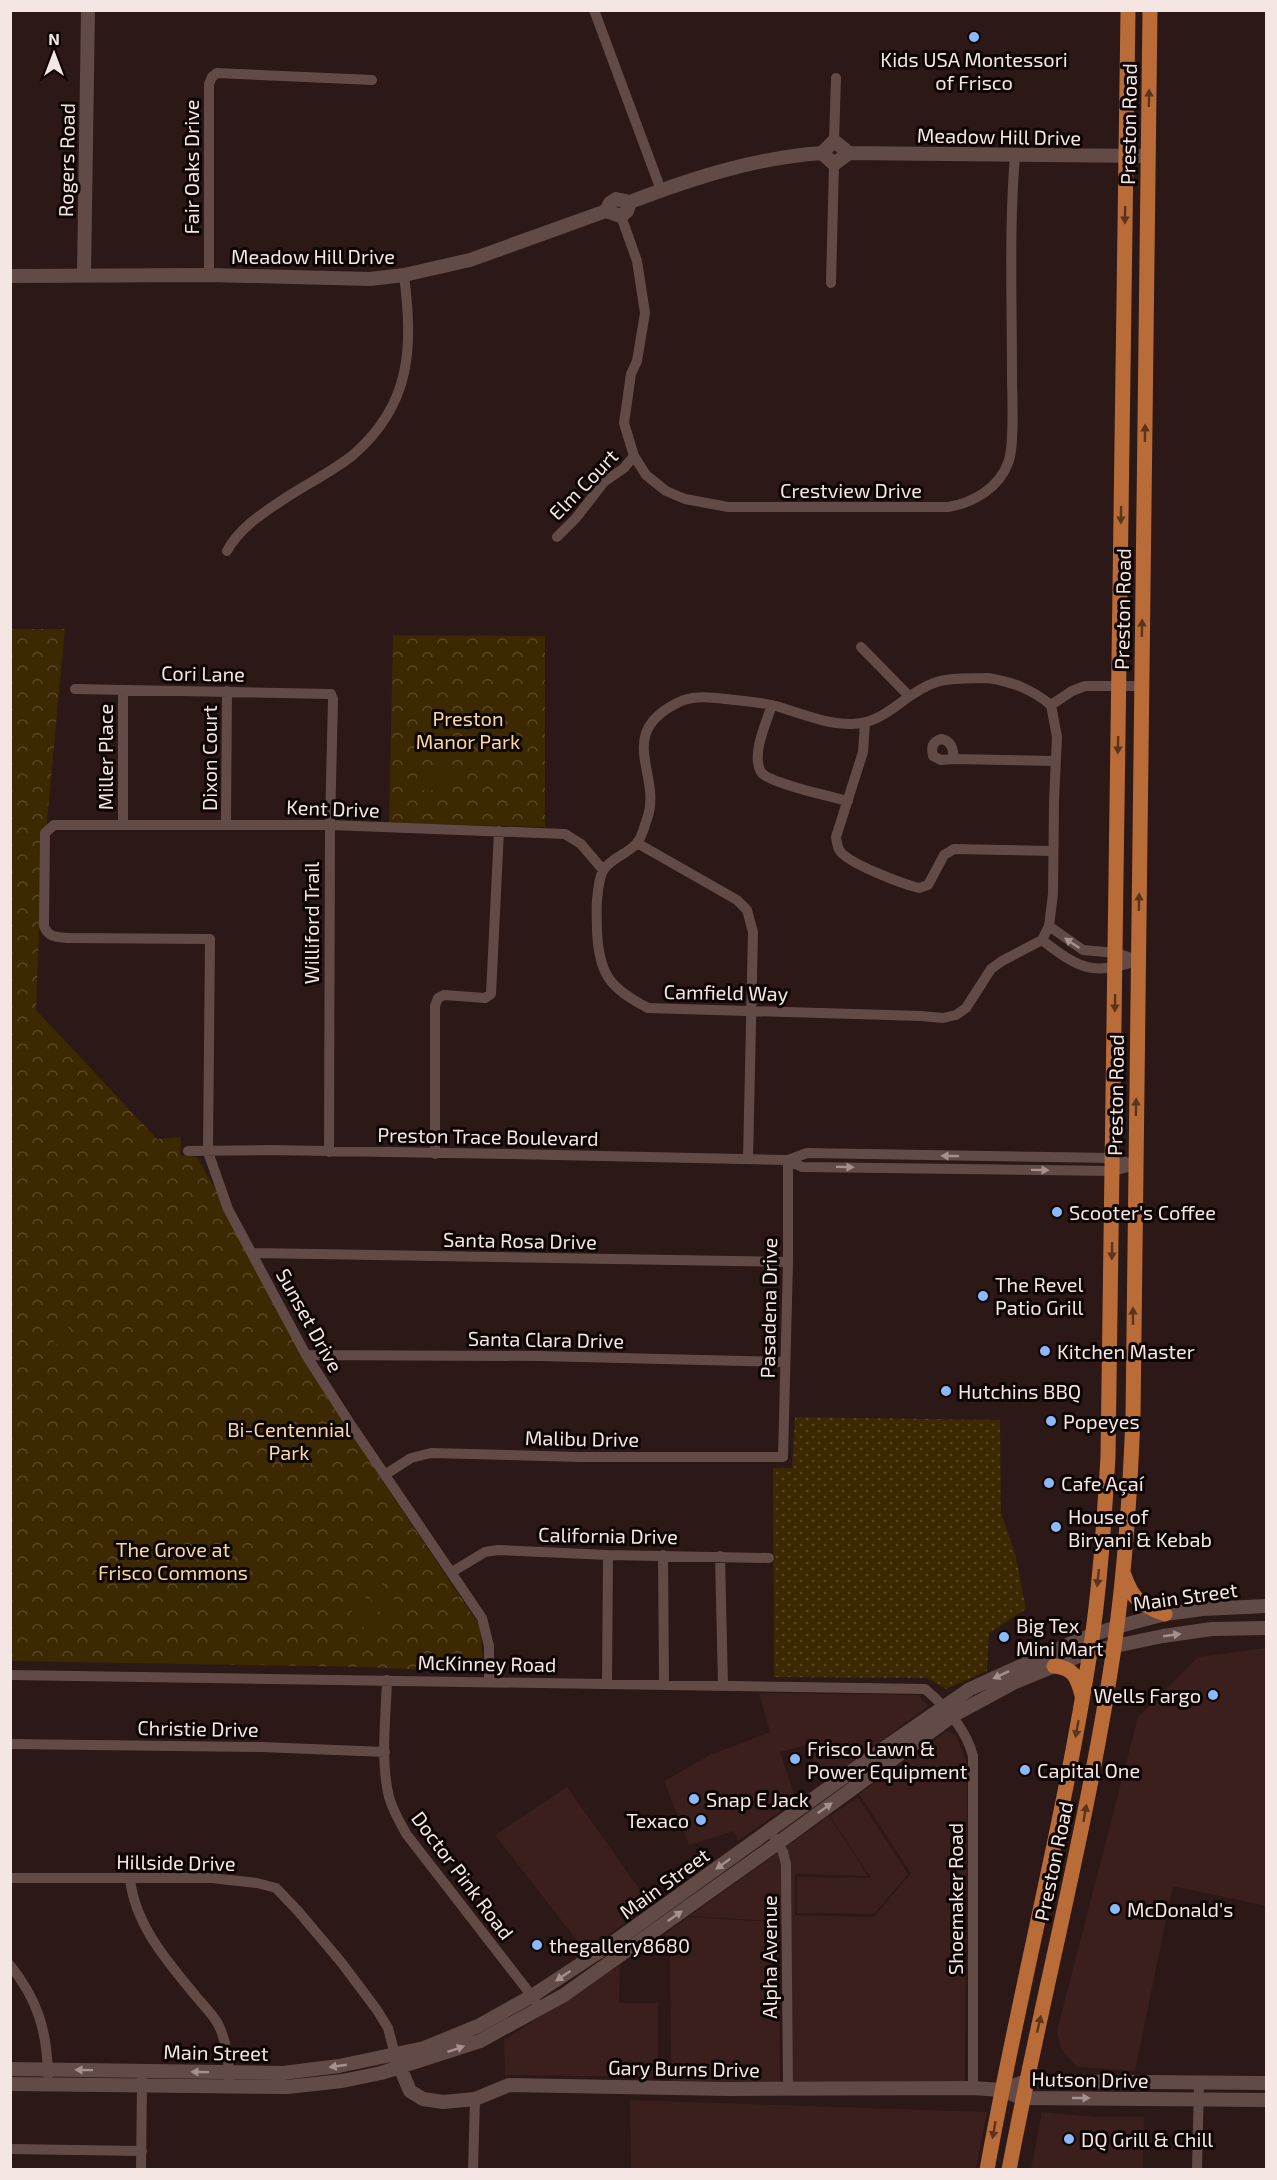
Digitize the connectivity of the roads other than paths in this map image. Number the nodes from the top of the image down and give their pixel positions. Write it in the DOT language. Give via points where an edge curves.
graph roads {
  1 [pos="88,10"];
  2 [pos="594,10"];
  3 [pos="1128,10"];
  4 [pos="1150,10"];
  5 [pos="836,78"];
  6 [pos="372,80"];
  7 [pos="834,141"];
  8 [pos="822,153"];
  9 [pos="849,153"];
  10 [pos="1015,155"];
  11 [pos="1148,156"];
  12 [pos="1126,157"];
  13 [pos="834,164"];
  14 [pos="661,190"];
  15 [pos="630,202"];
  16 [pos="606,211"];
  17 [pos="621,216"];
  18 [pos="84,275"];
  19 [pos="209,275"];
  20 [pos="404,275"];
  21 [pos="10,276"];
  22 [pos="831,283"];
  23 [pos="634,456"];
  24 [pos="557,537"];
  25 [pos="227,551"];
  26 [pos="861,647"];
  27 [pos="1119,686"];
  28 [pos="1142,686"];
  29 [pos="75,689"];
  30 [pos="123,690"];
  31 [pos="227,691"];
  32 [pos="331,694"];
  33 [pos="909,696"];
  34 [pos="772,705"];
  35 [pos="1051,705"];
  36 [pos="865,723"];
  37 [pos="954,759"];
  38 [pos="1055,761"];
  39 [pos="848,801"];
  40 [pos="123,825"];
  41 [pos="226,825"];
  42 [pos="330,825"];
  43 [pos="499,831"];
  44 [pos="637,843"];
  45 [pos="1053,851"];
  46 [pos="603,870"];
  47 [pos="1049,926"];
  48 [pos="210,939"];
  49 [pos="1042,940"];
  50 [pos="1137,960"];
  51 [pos="1116,961"];
  52 [pos="750,1010"];
  53 [pos="188,1151"];
  54 [pos="208,1152"];
  55 [pos="329,1152"];
  56 [pos="435,1154"];
  57 [pos="976,1157"];
  58 [pos="748,1159"];
  59 [pos="788,1160"];
  60 [pos="1113,1165"];
  61 [pos="1135,1165"];
  62 [pos="976,1170"];
  63 [pos="252,1253"];
  64 [pos="788,1262"];
  65 [pos="306,1355"];
  66 [pos="1111,1355"];
  67 [pos="1133,1355"];
  68 [pos="785,1362"];
  69 [pos="783,1457"];
  70 [pos="386,1474"];
  71 [pos="608,1555"];
  72 [pos="663,1555"];
  73 [pos="720,1556"];
  74 [pos="769,1557"];
  75 [pos="452,1572"];
  76 [pos="1123,1572"];
  77 [pos="1266,1606"];
  78 [pos="1165,1614"];
  79 [pos="1116,1627"];
  80 [pos="1266,1628"];
  81 [pos="1093,1634"];
  82 [pos="1114,1646"];
  83 [pos="1091,1651"];
  84 [pos="1054,1666"];
  85 [pos="10,1675"];
  86 [pos="387,1680"];
  87 [pos="489,1681"];
  88 [pos="607,1683"];
  89 [pos="664,1683"];
  90 [pos="723,1685"];
  91 [pos="1083,1697"];
  92 [pos="948,1711"];
  93 [pos="10,1744"];
  94 [pos="385,1752"];
  95 [pos="770,1830"];
  96 [pos="1055,1839"];
  97 [pos="778,1843"];
  98 [pos="1079,1845"];
  99 [pos="10,1878"];
  100 [pos="130,1879"];
  101 [pos="10,1965"];
  102 [pos="532,1996"];
  103 [pos="541,2008"];
  104 [pos="398,2061"];
  105 [pos="10,2069"];
  106 [pos="48,2069"];
  107 [pos="229,2072"];
  108 [pos="142,2078"];
  109 [pos="1026,2081"];
  110 [pos="1199,2083"];
  111 [pos="1266,2083"];
  112 [pos="10,2084"];
  113 [pos="48,2084"];
  114 [pos="229,2087"];
  115 [pos="788,2088"];
  116 [pos="973,2088"];
  117 [pos="1001,2090"];
  118 [pos="1022,2098"];
  119 [pos="475,2099"];
  120 [pos="1198,2099"];
  121 [pos="1266,2100"];
  122 [pos="10,2148"];
  123 [pos="142,2151"];
  124 [pos="141,2169"];
  125 [pos="473,2169"];
  126 [pos="987,2169"];
  127 [pos="1009,2169"];
  128 [pos="1197,2169"];
  1 -- 18 [label="main road, Rogers Road"];
  2 -- 14 [label="street"];
  3 -- 12 [label="main road, Preston Road"];
  11 -- 4 [label="main road, Preston Road, one-way"];
  5 -- 7 [label="street"];
  6 -- 19 [label="street, Fair Oaks Drive" via="217,73 212,77"];
  7 -- 8 [label="main road"];
  7 -- 9 [label="main road"];
  8 -- 13 [label="main road"];
  8 -- 14 [label="main road, Meadow Hill Drive" via="730,167"];
  9 -- 10 [label="main road, Meadow Hill Drive"];
  9 -- 13 [label="main road"];
  10 -- 12 [label="main road, Meadow Hill Drive"];
  10 -- 23 [label="street, Crestview Drive" via="1011,441 1009,462 991,488 962,505 945,508 728,507 666,491 646,475"];
  11 -- 12 [label="main road, Meadow Hill Drive"];
  28 -- 11 [label="main road, Preston Road, one-way"];
  12 -- 27 [label="main road, Preston Road, one-way"];
  13 -- 22 [label="street"];
  14 -- 15 [label="main road, Meadow Hill Drive"];
  15 -- 16 [label="main road, Meadow Hill Drive" via="616,199"];
  15 -- 17 [label="main road"];
  16 -- 17 [label="main road"];
  16 -- 20 [label="main road, Meadow Hill Drive" via="470,260"];
  17 -- 23 [label="street, Crestview Drive" via="637,261 645,313 624,423"];
  18 -- 19 [label="main road, Meadow Hill Drive"];
  18 -- 21 [label="main road, Meadow Hill Drive"];
  19 -- 20 [label="main road, Meadow Hill Drive" via="370,279"];
  20 -- 25 [label="street" via="409,312 406,373 385,417 351,456 265,511 232,541"];
  23 -- 24 [label="street, Elm Court" via="604,482"];
  26 -- 33 [label="street"];
  27 -- 28 [label="street"];
  27 -- 35 [label="street" via="1084,686"];
  27 -- 51 [label="main road, Preston Road, one-way"];
  50 -- 28 [label="main road, Preston Road, one-way"];
  29 -- 30 [label="street, Cori Lane"];
  30 -- 31 [label="street, Cori Lane"];
  30 -- 40 [label="street, Miller Place"];
  31 -- 32 [label="street, Cori Lane"];
  31 -- 41 [label="street, Dixon Court"];
  32 -- 42 [label="street, Williford Trail"];
  33 -- 35 [label="street" via="940,681 988,678 1026,688"];
  33 -- 36 [label="street" via="879,718"];
  34 -- 36 [label="street" via="842,723"];
  34 -- 39 [label="street" via="760,740 761,773 774,781"];
  34 -- 44 [label="street" via="699,697 677,703 658,716 644,742 650,804"];
  35 -- 38 [label="street" via="1057,737"];
  36 -- 39 [label="street" via="864,752"];
  37 -- 38 [label="street"];
  38 -- 45 [label="street"];
  39 -- 45 [label="street" via="836,837 840,851 867,867 919,888 928,885 944,855 954,849"];
  40 -- 41 [label="street, Kent Drive"];
  40 -- 48 [label="street, Kent Drive" via="54,825 45,833 46,931 54,937 69,938"];
  41 -- 42 [label="street, Kent Drive"];
  42 -- 43 [label="street, Kent Drive"];
  42 -- 55 [label="street, Williford Trail"];
  43 -- 46 [label="street, Kent Drive" via="572,837"];
  43 -- 56 [label="street" via="491,994 485,998 444,995 435,1006"];
  44 -- 46 [label="street"];
  44 -- 52 [label="street" via="730,896 747,910 753,932"];
  45 -- 47 [label="street"];
  46 -- 52 [label="street, Camfield Way" via="596,910 597,946 604,971 616,987 648,1008"];
  47 -- 49 [label="street"];
  51 -- 47 [label="street, one-way" via="1083,950"];
  48 -- 54 [label="street, Sunset Drive"];
  49 -- 51 [label="street" via="1075,963 1091,968"];
  49 -- 52 [label="street, Camfield Way" via="991,969 966,1008 943,1018"];
  50 -- 51 [label="street"];
  61 -- 50 [label="main road, Preston Road, one-way"];
  51 -- 60 [label="main road, Preston Road, one-way"];
  52 -- 58 [label="street"];
  53 -- 54 [label="street, Preston Trace Boulevard"];
  54 -- 55 [label="street, Preston Trace Boulevard"];
  54 -- 63 [label="street, Sunset Drive" via="228,1209"];
  55 -- 56 [label="street, Preston Trace Boulevard"];
  56 -- 58 [label="street, Preston Trace Boulevard"];
  57 -- 59 [label="street, Preston Trace Boulevard, one-way" via="807,1153"];
  57 -- 60 [label="street, Preston Trace Boulevard"];
  57 -- 62 [label="street"];
  58 -- 59 [label="street, Preston Trace Boulevard"];
  59 -- 62 [label="street, Preston Trace Boulevard, one-way" via="802,1167"];
  59 -- 64 [label="street, Pasadena Drive"];
  60 -- 61 [label="street, Preston Trace Boulevard"];
  62 -- 60 [label="street, Preston Trace Boulevard, one-way"];
  60 -- 66 [label="main road, Preston Road, one-way"];
  67 -- 61 [label="main road, Preston Road, one-way"];
  63 -- 64 [label="street, Santa Rosa Drive"];
  63 -- 65 [label="street, Sunset Drive"];
  64 -- 68 [label="street, Pasadena Drive"];
  65 -- 68 [label="street, Santa Clara Drive"];
  65 -- 70 [label="street, Sunset Drive"];
  66 -- 67 [label="main road"];
  66 -- 81 [label="main road, Preston Road, one-way" via="1108,1457"];
  67 -- 76 [label="main road, Preston Road"];
  68 -- 69 [label="street, Pasadena Drive"];
  69 -- 70 [label="street, Malibu Drive" via="431,1453 411,1458"];
  70 -- 75 [label="street, Sunset Drive"];
  71 -- 72 [label="street, California Drive"];
  71 -- 75 [label="street, California Drive" via="491,1551"];
  71 -- 88 [label="street"];
  72 -- 73 [label="street, California Drive"];
  72 -- 89 [label="street"];
  73 -- 74 [label="street, California Drive"];
  73 -- 90 [label="street"];
  75 -- 87 [label="street, Sunset Drive" via="485,1626"];
  76 -- 78 [label="main road" via="1136,1600"];
  76 -- 79 [label="main road, Preston Road"];
  77 -- 78 [label="main road, Main Street"];
  78 -- 79 [label="main road, Main Street"];
  79 -- 81 [label="main road, Main Street"];
  79 -- 82 [label="main road, Preston Road"];
  82 -- 80 [label="main road, Main Street, one-way" via="1212,1629"];
  81 -- 83 [label="main road, Preston Road"];
  81 -- 92 [label="main road, Main Street, one-way" via="970,1689"];
  82 -- 83 [label="main road, Main Street"];
  98 -- 82 [label="main road, Preston Road, one-way"];
  83 -- 84 [label="main road, Main Street"];
  83 -- 91 [label="main road, Preston Road"];
  84 -- 91 [label="main road" via="1065,1667 1074,1675"];
  84 -- 92 [label="main road, Main Street"];
  85 -- 86 [label="street, McKinney Road"];
  86 -- 87 [label="street, McKinney Road"];
  86 -- 94 [label="street, Doctor Pink Road"];
  87 -- 88 [label="street, McKinney Road"];
  88 -- 89 [label="street, McKinney Road"];
  89 -- 90 [label="street, McKinney Road"];
  90 -- 92 [label="street, McKinney Road" via="924,1689"];
  91 -- 96 [label="main road, Preston Road, one-way"];
  92 -- 95 [label="main road, Main Street"];
  97 -- 92 [label="main road, Main Street, one-way"];
  92 -- 116 [label="street, Shoemaker Road" via="973,1756"];
  93 -- 94 [label="street, Christie Drive"];
  94 -- 102 [label="street, Doctor Pink Road" via="389,1796 407,1835"];
  95 -- 97 [label="street, Alpha Avenue"];
  95 -- 102 [label="main road, Main Street, one-way"];
  96 -- 98 [label="main road"];
  96 -- 117 [label="main road, Preston Road"];
  103 -- 97 [label="main road, Main Street, one-way"];
  97 -- 115 [label="street, Alpha Avenue" via="786,1864"];
  109 -- 98 [label="main road, Preston Road, one-way"];
  99 -- 100 [label="street, Hillside Drive"];
  100 -- 104 [label="street, Hillside Drive" via="211,1878 276,1888 377,2010 388,2028"];
  100 -- 107 [label="street" via="132,1898 150,1935 216,2021 226,2048"];
  101 -- 106 [label="street" via="22,1979 43,2023"];
  102 -- 103 [label="street, Doctor Pink Road"];
  102 -- 104 [label="main road, Main Street" via="478,2026"];
  104 -- 103 [label="main road, Main Street, one-way" via="480,2041"];
  104 -- 107 [label="main road, Main Street, one-way" via="283,2073"];
  104 -- 114 [label="main road, Main Street" via="342,2081 287,2087"];
  104 -- 119 [label="main road, Gary Burns Drive" via="411,2091 423,2099"];
  105 -- 106 [label="main road, Main Street"];
  108 -- 106 [label="main road, Main Street, one-way"];
  106 -- 113 [label="street"];
  107 -- 108 [label="main road, Main Street, one-way"];
  107 -- 114 [label="street"];
  108 -- 113 [label="main road, Main Street"];
  108 -- 114 [label="main road, Main Street"];
  108 -- 123 [label="street"];
  109 -- 110 [label="main road, Hutson Drive"];
  109 -- 117 [label="main road, Hutson Drive"];
  109 -- 118 [label="main road, Preston Road"];
  110 -- 111 [label="main road, Hutson Drive"];
  110 -- 120 [label="street"];
  112 -- 113 [label="main road, Main Street"];
  115 -- 116 [label="main road, Gary Burns Drive"];
  115 -- 119 [label="main road, Gary Burns Drive" via="509,2085"];
  116 -- 117 [label="main road, Gary Burns Drive"];
  117 -- 118 [label="main road, Hutson Drive"];
  117 -- 126 [label="main road, Preston Road, one-way"];
  118 -- 120 [label="main road, Hutson Drive, one-way"];
  118 -- 127 [label="main road, Preston Road"];
  119 -- 125 [label="street"];
  120 -- 121 [label="main road, Hutson Drive"];
  120 -- 128 [label="street"];
  122 -- 123 [label="street"];
  123 -- 124 [label="street"];
}
